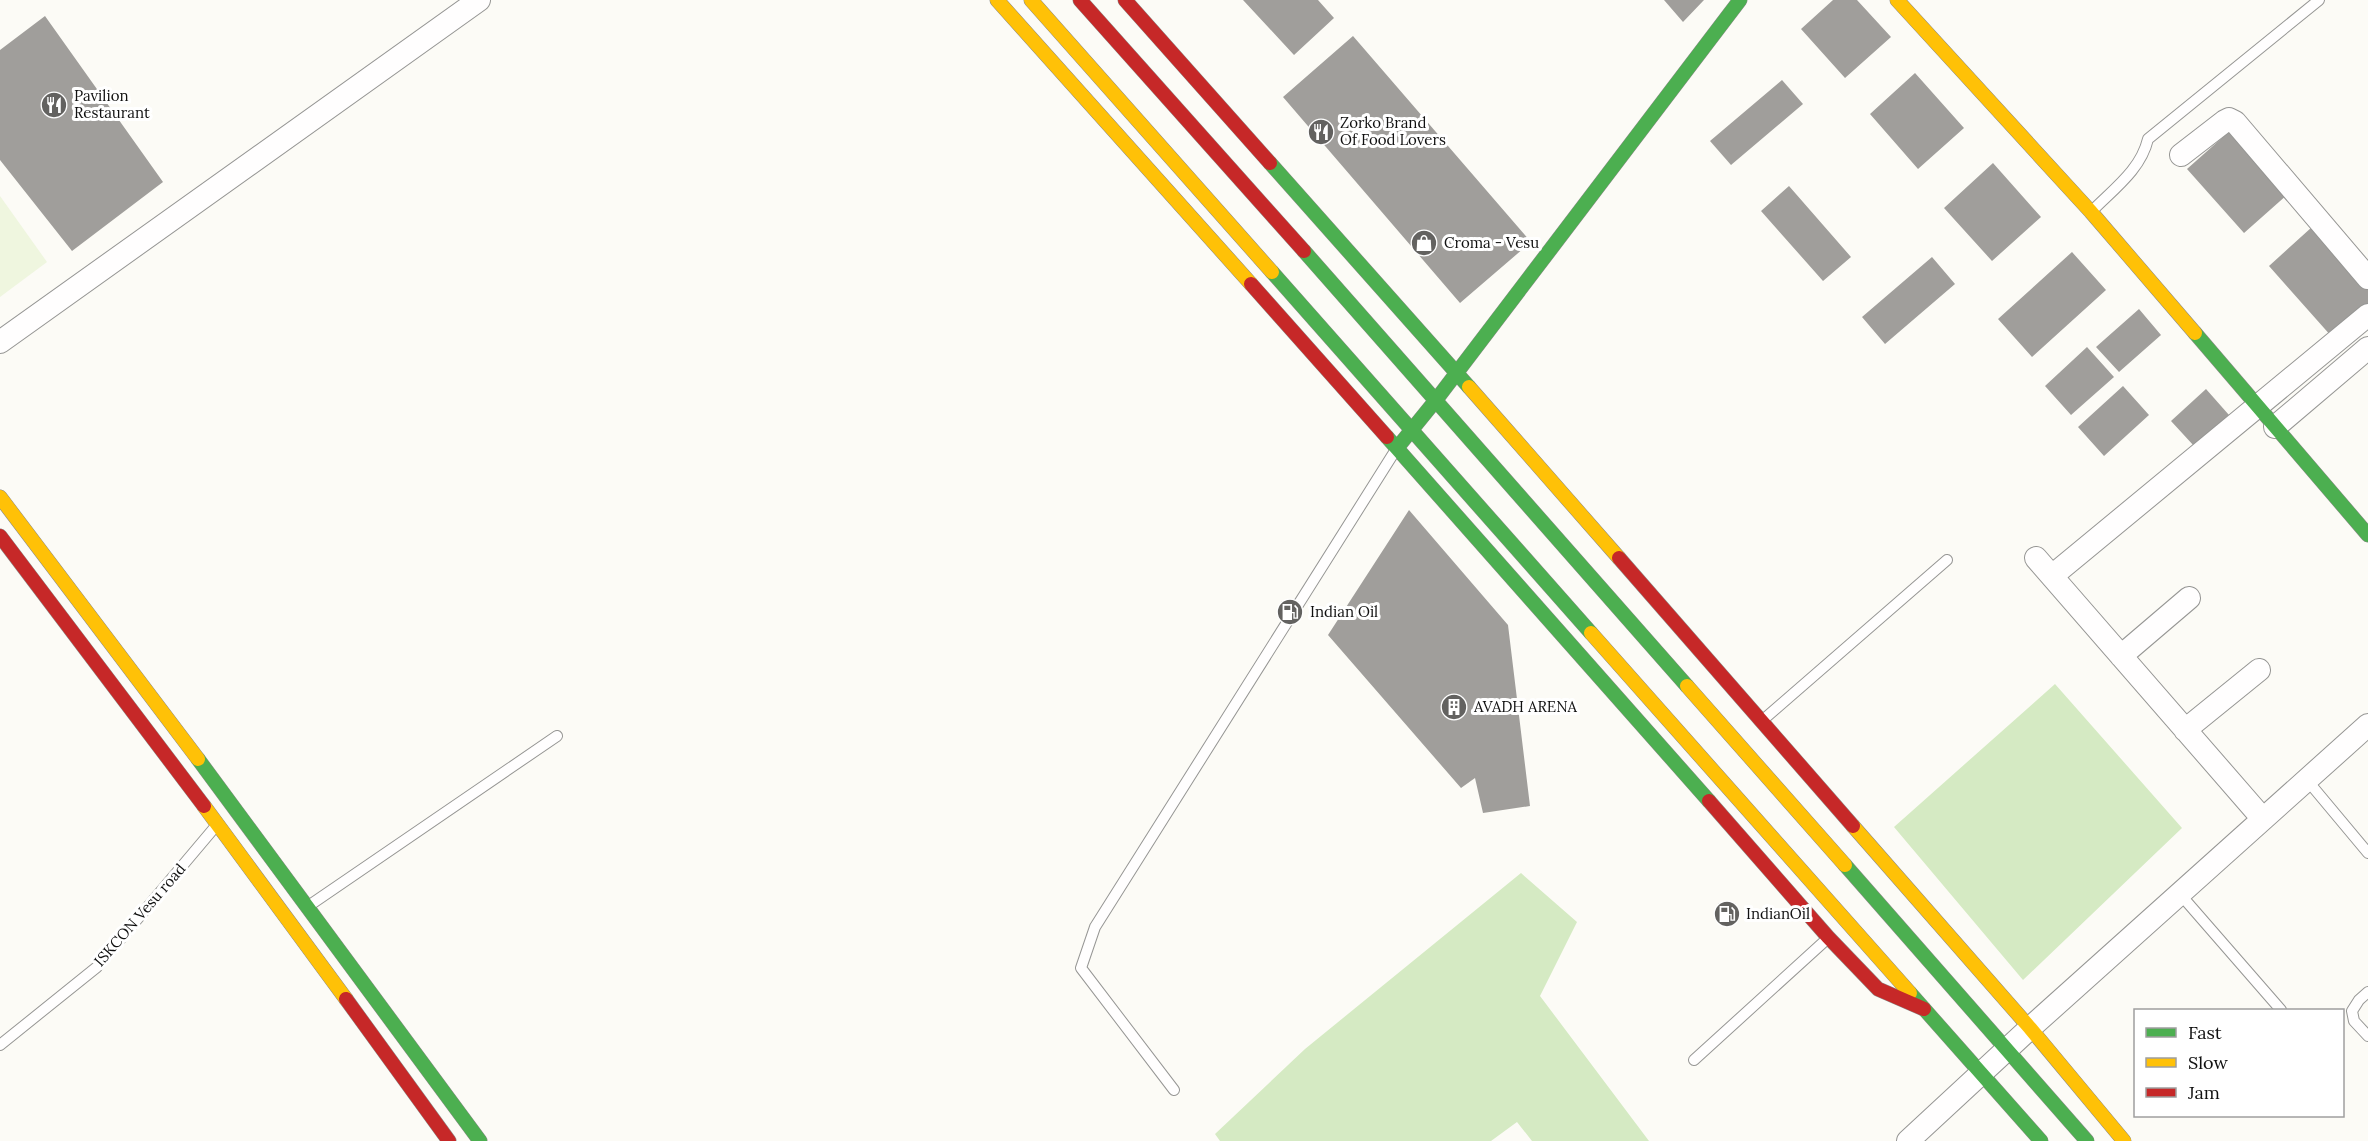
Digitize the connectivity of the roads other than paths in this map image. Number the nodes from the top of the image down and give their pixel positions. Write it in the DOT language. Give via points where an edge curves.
graph roads {
  1 [pos="479,0"];
  2 [pos="997,0"];
  3 [pos="1031,0"];
  4 [pos="1080,0"];
  5 [pos="1125,0"];
  6 [pos="1740,0"];
  7 [pos="1897,0"];
  8 [pos="2319,0"];
  9 [pos="2181,155"];
  10 [pos="2091,212"];
  11 [pos="2368,278"];
  12 [pos="2368,315"];
  13 [pos="0,342"];
  14 [pos="2368,348"];
  15 [pos="2322,352"];
  16 [pos="1457,373"];
  17 [pos="2338,373"];
  18 [pos="1436,400"];
  19 [pos="2256,406"];
  20 [pos="2275,427"];
  21 [pos="1413,431"];
  22 [pos="1397,448"];
  23 [pos="0,496"];
  24 [pos="2368,535"];
  25 [pos="0,536"];
  26 [pos="2036,558"];
  27 [pos="1947,560"];
  28 [pos="2052,576"];
  29 [pos="2189,598"];
  30 [pos="2121,656"];
  31 [pos="2259,670"];
  32 [pos="1761,722"];
  33 [pos="2368,725"];
  34 [pos="2186,730"];
  35 [pos="557,736"];
  36 [pos="2307,780"];
  37 [pos="2264,819"];
  38 [pos="217,825"];
  39 [pos="2368,853"];
  40 [pos="2180,894"];
  41 [pos="306,908"];
  42 [pos="1828,937"];
  43 [pos="2368,992"];
  44 [pos="1924,1009"];
  45 [pos="2279,1009"];
  46 [pos="2030,1028"];
  47 [pos="2368,1036"];
  48 [pos="0,1045"];
  49 [pos="2006,1050"];
  50 [pos="1694,1060"];
  51 [pos="1981,1073"];
  52 [pos="1174,1090"];
  53 [pos="2030,1134"];
  54 [pos="448,1141"];
  55 [pos="480,1141"];
  56 [pos="1908,1141"];
  57 [pos="2041,1141"];
  58 [pos="2087,1141"];
  59 [pos="2124,1141"];
  1 -- 13 [label="street"];
  2 -- 22 [label="street"];
  3 -- 21 [label="street"];
  4 -- 18 [label="street"];
  5 -- 16 [label="street"];
  6 -- 16 [label="street"];
  7 -- 10 [label="street"];
  8 -- 10 [label="lane" via="2148,139 2135,169"];
  9 -- 11 [label="street" via="2229,119 2235,122"];
  10 -- 19 [label="street"];
  12 -- 15 [label="street"];
  14 -- 17 [label="street"];
  15 -- 17 [label="street"];
  15 -- 19 [label="street"];
  16 -- 18 [label="street"];
  16 -- 32 [label="street"];
  17 -- 20 [label="street"];
  18 -- 21 [label="street"];
  18 -- 49 [label="street"];
  19 -- 20 [label="street"];
  19 -- 28 [label="street"];
  20 -- 24 [label="street"];
  21 -- 22 [label="street"];
  21 -- 44 [label="street"];
  22 -- 42 [label="street"];
  22 -- 52 [label="lane" via="1095,927 1081,968"];
  23 -- 41 [label="street"];
  25 -- 38 [label="street"];
  26 -- 28 [label="street"];
  27 -- 32 [label="lane"];
  28 -- 30 [label="street"];
  29 -- 30 [label="street"];
  30 -- 34 [label="street"];
  31 -- 34 [label="street"];
  32 -- 46 [label="street"];
  33 -- 36 [label="street"];
  34 -- 37 [label="street"];
  35 -- 41 [label="lane"];
  36 -- 37 [label="street"];
  36 -- 39 [label="lane"];
  37 -- 40 [label="street"];
  38 -- 48 [label="lane, ISKCON Vesu road" via="97,967"];
  38 -- 54 [label="street"];
  40 -- 45 [label="lane"];
  40 -- 46 [label="street"];
  41 -- 55 [label="street"];
  42 -- 44 [label="street" via="1878,989"];
  42 -- 50 [label="lane"];
  43 -- 47 [label="lane" via="2352,1011 2354,1021"];
  44 -- 51 [label="street"];
  46 -- 49 [label="street"];
  46 -- 59 [label="street"];
  49 -- 51 [label="street"];
  49 -- 58 [label="street"];
  51 -- 53 [label="street"];
  51 -- 56 [label="street"];
  53 -- 57 [label="street"];
}
